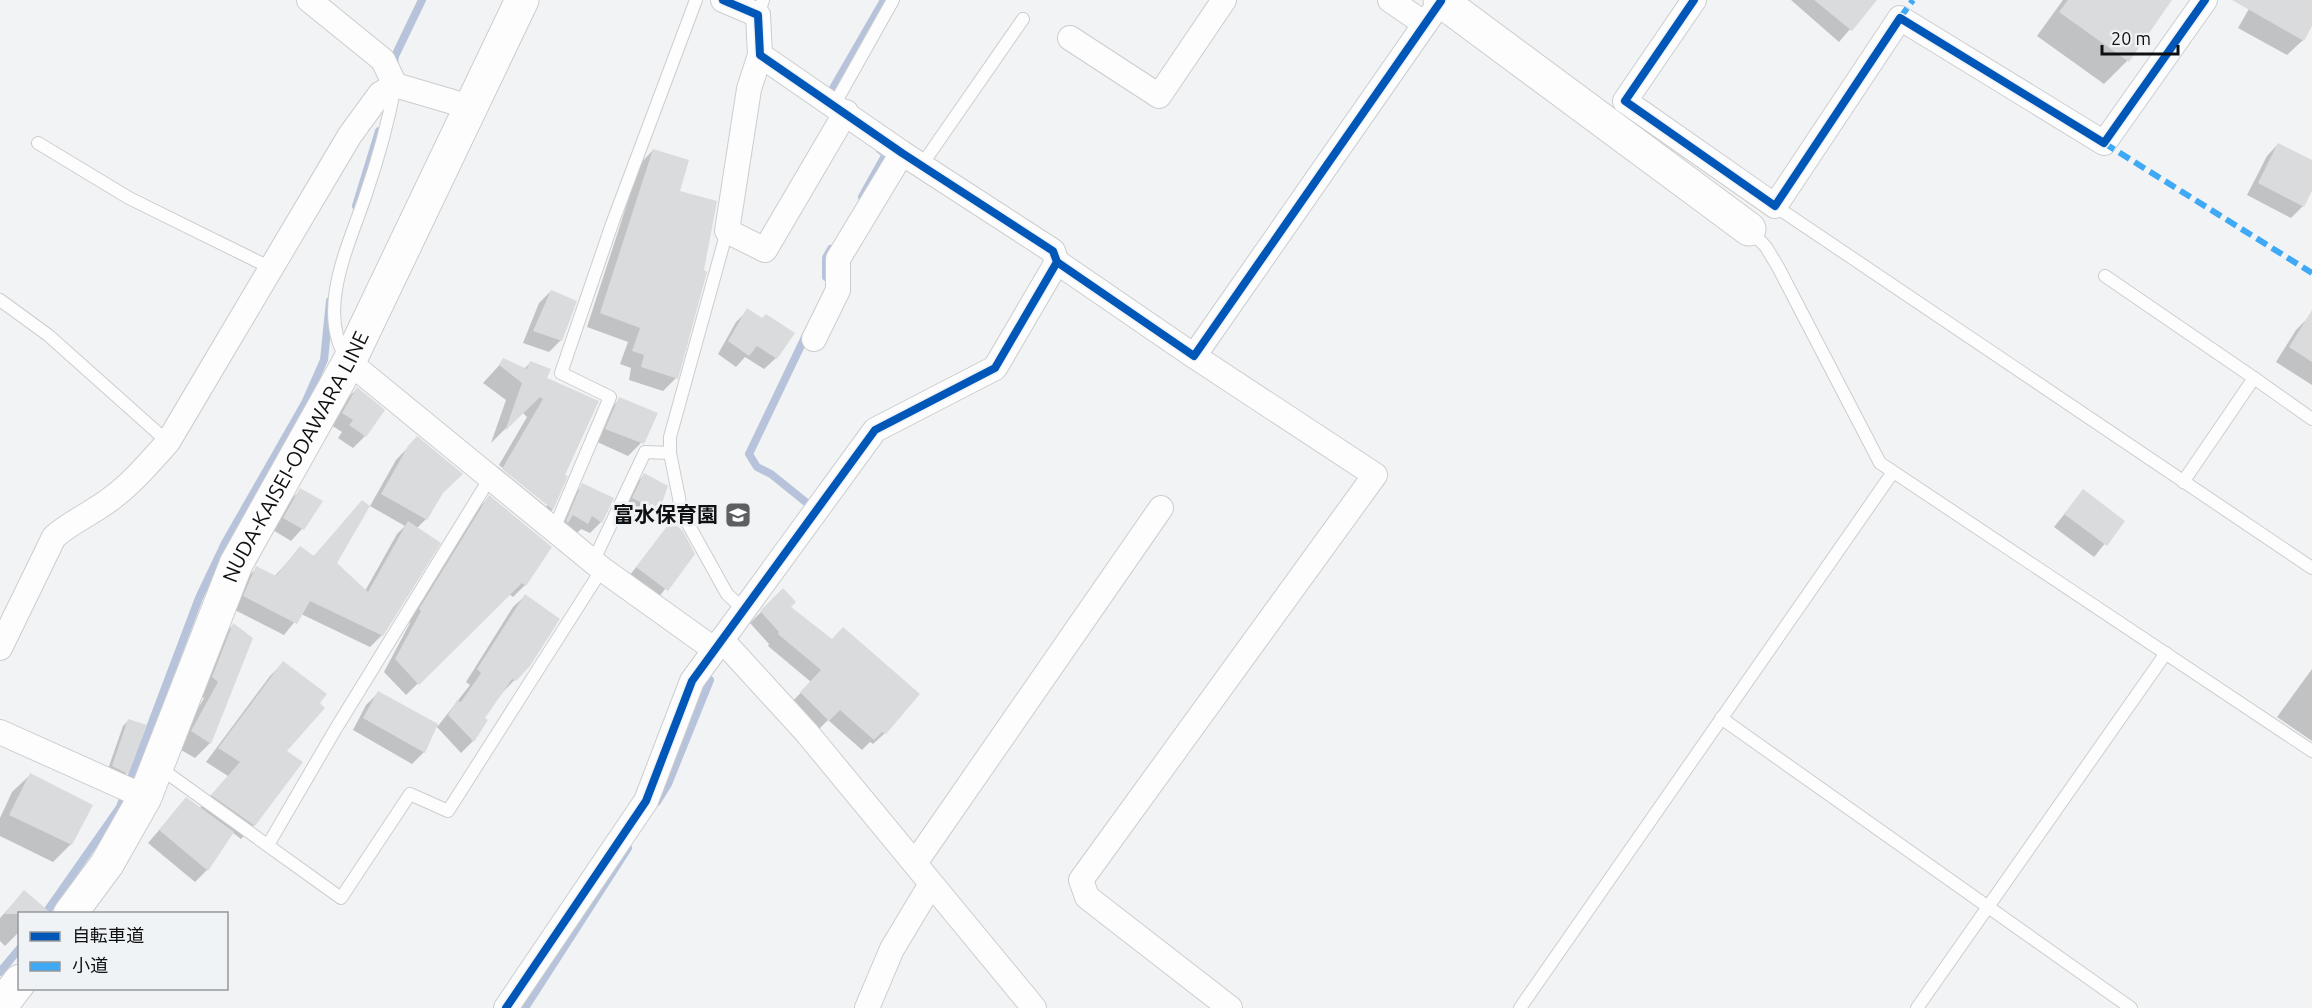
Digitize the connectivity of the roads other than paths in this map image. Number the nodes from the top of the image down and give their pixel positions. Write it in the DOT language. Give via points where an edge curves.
graph roads {
  1 [pos="309,0"];
  2 [pos="522,0"];
  3 [pos="696,0"];
  4 [pos="723,0"];
  5 [pos="893,0"];
  6 [pos="1224,0"];
  7 [pos="1390,0"];
  8 [pos="1694,0"];
  9 [pos="2205,0"];
  10 [pos="760,7"];
  11 [pos="1435,8"];
  12 [pos="1023,19"];
  13 [pos="1070,38"];
  14 [pos="760,55"];
  15 [pos="395,85"];
  16 [pos="470,107"];
  17 [pos="840,109"];
  18 [pos="38,143"];
  19 [pos="912,160"];
  20 [pos="1775,206"];
  21 [pos="1749,229"];
  22 [pos="727,231"];
  23 [pos="1057,262"];
  24 [pos="271,268"];
  25 [pos="2105,276"];
  26 [pos="0,300"];
  27 [pos="814,339"];
  28 [pos="1194,356"];
  29 [pos="349,362"];
  30 [pos="2254,378"];
  31 [pos="2312,419"];
  32 [pos="168,442"];
  33 [pos="670,453"];
  34 [pos="1893,472"];
  35 [pos="490,478"];
  36 [pos="2183,482"];
  37 [pos="1161,508"];
  38 [pos="554,529"];
  39 [pos="597,566"];
  40 [pos="2312,568"];
  41 [pos="743,609"];
  42 [pos="719,645"];
  43 [pos="0,648"];
  44 [pos="2166,653"];
  45 [pos="1721,718"];
  46 [pos="0,732"];
  47 [pos="2312,751"];
  48 [pos="157,766"];
  49 [pos="144,796"];
  50 [pos="268,845"];
  51 [pos="915,863"];
  52 [pos="932,884"];
  53 [pos="1987,906"];
  54 [pos="71,912"];
  55 [pos="18,984"];
  56 [pos="0,1007"];
  57 [pos="506,1008"];
  58 [pos="867,1008"];
  59 [pos="1034,1008"];
  60 [pos="1230,1008"];
  61 [pos="1520,1008"];
  62 [pos="1917,1008"];
  63 [pos="2130,1008"];
  1 -- 15 [label="street" via="383,60"];
  2 -- 16 [label="main road, NUDA-KAISEI-ODAWARA LINE"];
  3 -- 38 [label="lane" via="561,373 610,397"];
  4 -- 10 [label="street"];
  5 -- 17 [label="lane"];
  6 -- 13 [label="street" via="1158,96"];
  7 -- 11 [label="street"];
  8 -- 20 [label="street" via="1625,100"];
  9 -- 20 [label="street" via="2104,143 1900,18"];
  10 -- 14 [label="street"];
  11 -- 21 [label="main road"];
  11 -- 28 [label="street"];
  12 -- 19 [label="lane"];
  14 -- 17 [label="street"];
  14 -- 22 [label="street" via="749,89"];
  15 -- 16 [label="street"];
  15 -- 24 [label="street" via="380,94 350,135"];
  15 -- 29 [label="lane" via="366,195 350,233 334,304 337,343"];
  16 -- 29 [label="main road, NUDA-KAISEI-ODAWARA LINE"];
  17 -- 19 [label="street"];
  17 -- 22 [label="street" via="765,250"];
  18 -- 24 [label="lane" via="129,198"];
  19 -- 23 [label="street" via="1053,251"];
  19 -- 27 [label="street" via="838,259 838,290"];
  20 -- 36 [label="lane"];
  21 -- 34 [label="lane" via="1778,267 1880,463"];
  22 -- 33 [label="lane" via="670,437"];
  23 -- 28 [label="street"];
  23 -- 41 [label="street" via="994,368 875,430"];
  24 -- 32 [label="street"];
  25 -- 30 [label="lane"];
  26 -- 32 [label="lane" via="48,335"];
  28 -- 60 [label="street" via="1375,474 1081,880 1087,897"];
  29 -- 35 [label="street"];
  29 -- 48 [label="main road, NUDA-KAISEI-ODAWARA LINE" via="236,564"];
  30 -- 31 [label="lane"];
  30 -- 36 [label="lane"];
  32 -- 43 [label="street" via="110,500 54,537"];
  33 -- 39 [label="lane" via="645,452"];
  33 -- 41 [label="lane" via="682,513 727,594"];
  34 -- 44 [label="lane"];
  34 -- 45 [label="lane"];
  35 -- 38 [label="street"];
  35 -- 50 [label="lane"];
  36 -- 40 [label="lane"];
  37 -- 51 [label="street"];
  38 -- 39 [label="street"];
  39 -- 42 [label="street"];
  39 -- 50 [label="lane" via="448,811 410,794 341,898"];
  41 -- 42 [label="street"];
  42 -- 51 [label="street" via="807,733"];
  42 -- 57 [label="street" via="692,681 646,801"];
  44 -- 47 [label="lane"];
  44 -- 53 [label="lane"];
  45 -- 53 [label="lane"];
  45 -- 61 [label="lane"];
  46 -- 49 [label="street"];
  48 -- 49 [label="main road, NUDA-KAISEI-ODAWARA LINE"];
  48 -- 50 [label="lane"];
  49 -- 54 [label="main road, NUDA-KAISEI-ODAWARA LINE" via="107,864"];
  51 -- 52 [label="street"];
  52 -- 58 [label="street" via="892,948"];
  52 -- 59 [label="street"];
  53 -- 62 [label="lane"];
  53 -- 63 [label="lane"];
  55 -- 56 [label="main road"];
}
